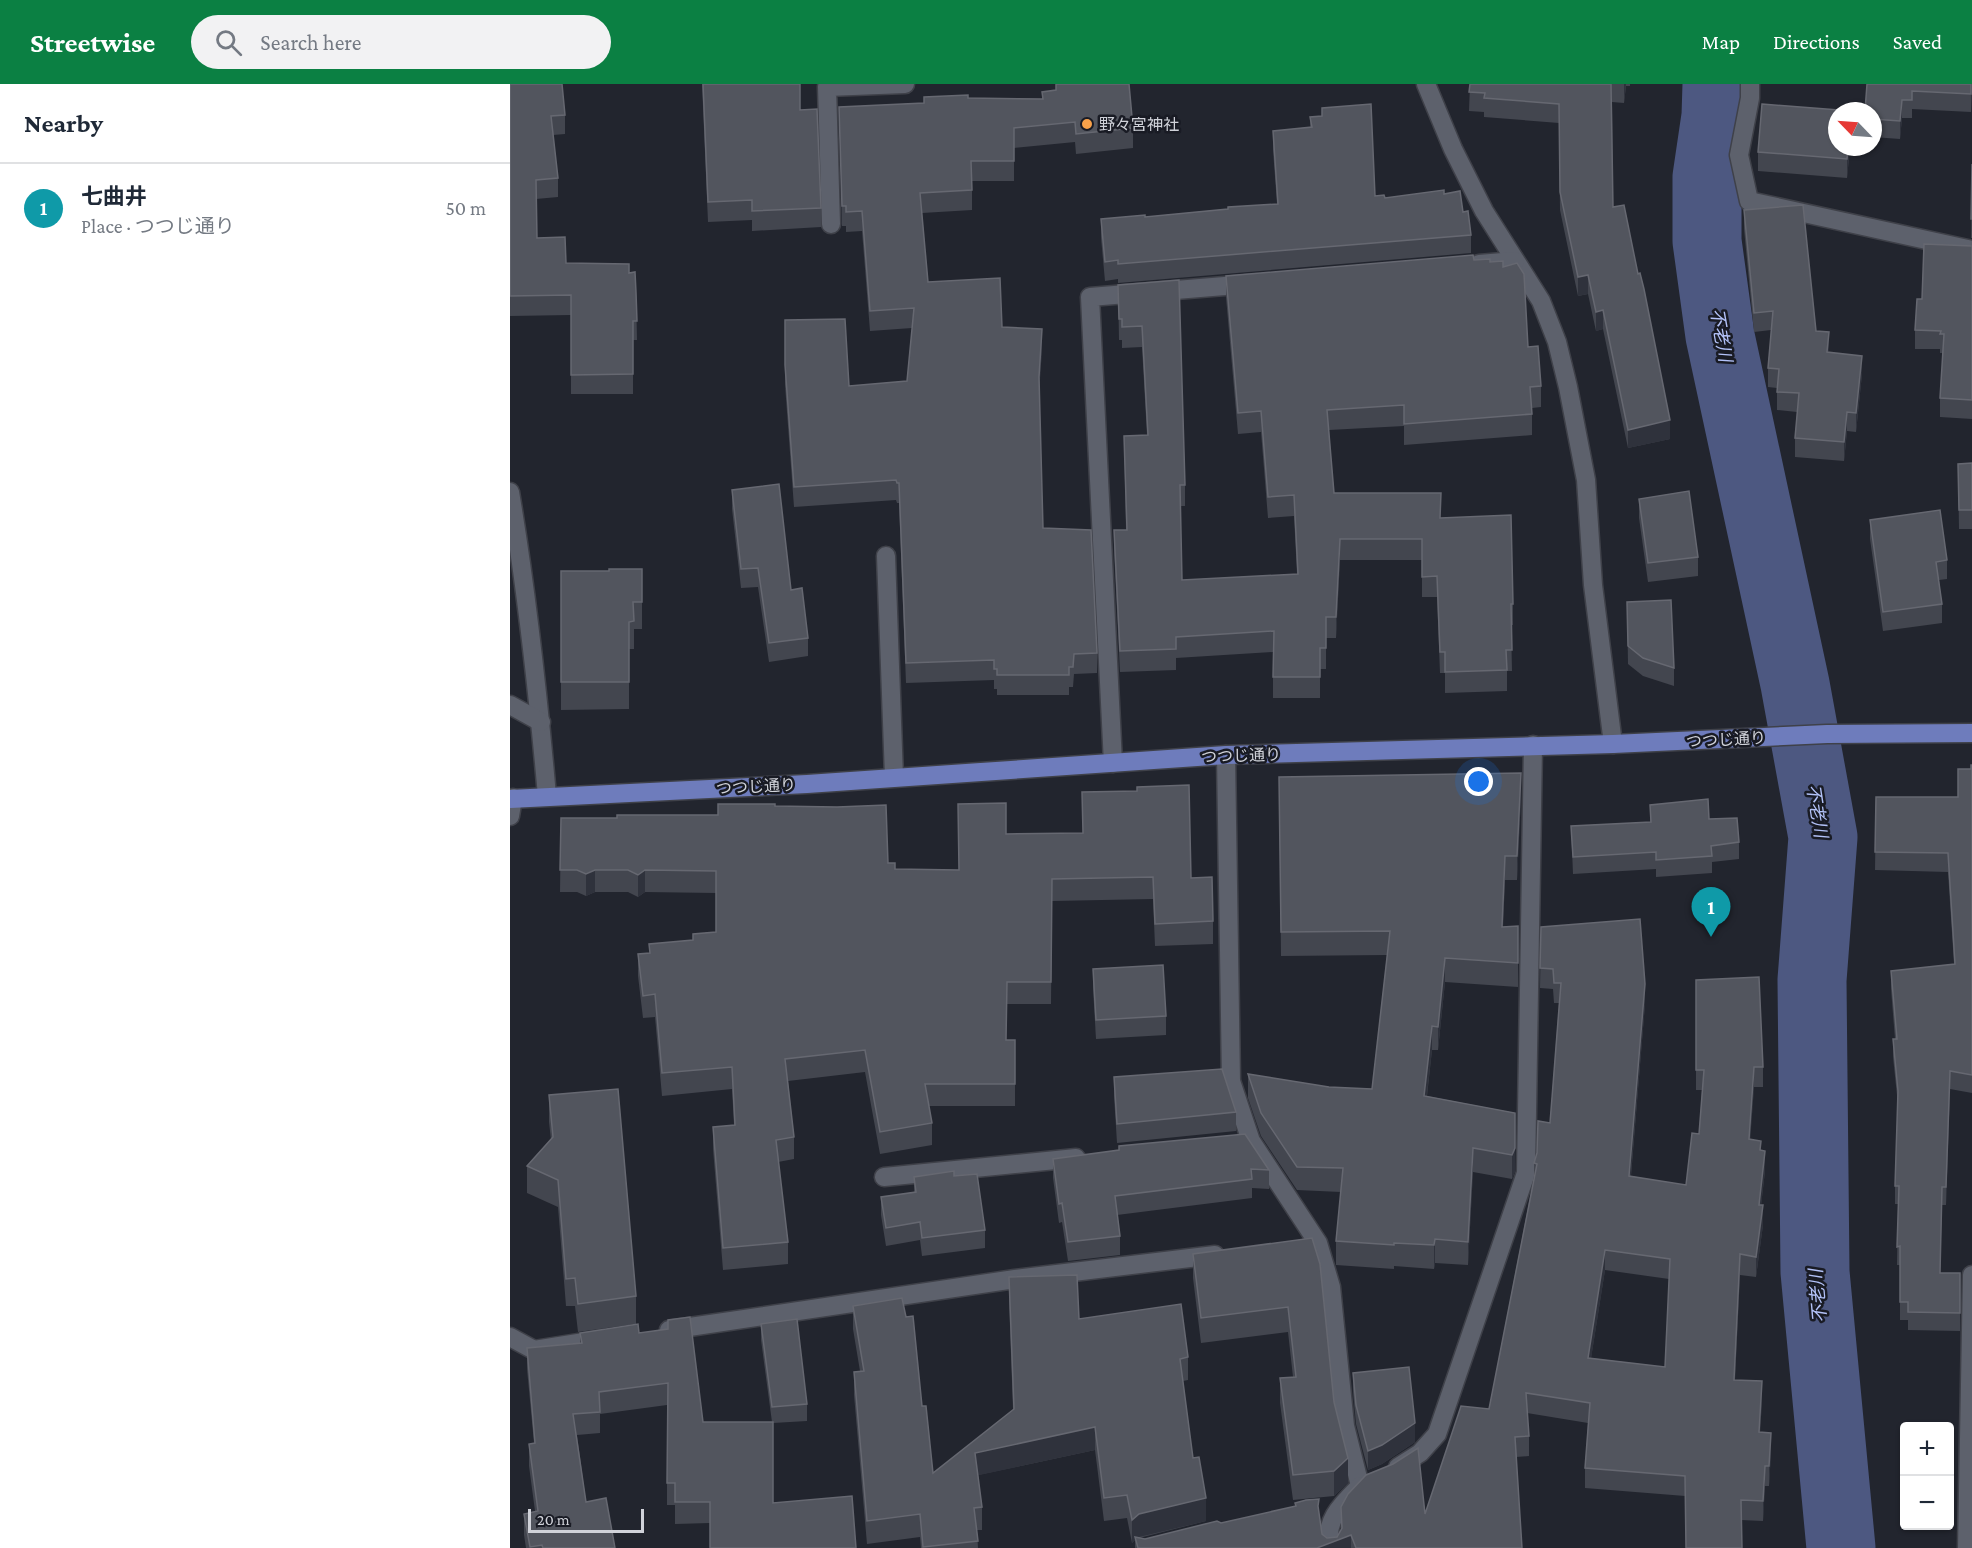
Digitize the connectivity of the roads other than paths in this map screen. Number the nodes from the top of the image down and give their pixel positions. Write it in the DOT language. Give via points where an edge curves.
graph roads {
  1 [pos="905,84"];
  2 [pos="1426,84"];
  3 [pos="1750,84"];
  4 [pos="831,224"];
  5 [pos="1972,250"];
  6 [pos="1515,261"];
  7 [pos="1456,266"];
  8 [pos="1267,282"];
  9 [pos="510,492"];
  10 [pos="886,556"];
  11 [pos="510,705"];
  12 [pos="541,722"];
  13 [pos="1972,733"];
  14 [pos="1613,744"];
  15 [pos="1533,745"];
  16 [pos="1226,755"];
  17 [pos="1113,763"];
  18 [pos="894,777"];
  19 [pos="547,796"];
  20 [pos="511,804"];
  21 [pos="1251,1141"];
  22 [pos="1227,1143"];
  23 [pos="1097,1156"];
  24 [pos="884,1177"];
  25 [pos="1318,1243"];
  26 [pos="1295,1245"];
  27 [pos="1237,1252"];
  28 [pos="1972,1275"];
  29 [pos="650,1333"];
  30 [pos="510,1337"];
  31 [pos="615,1338"];
  32 [pos="1360,1485"];
  33 [pos="1339,1507"];
  34 [pos="1316,1509"];
  35 [pos="1331,1548"];
  36 [pos="1967,1548"];
  1 -- 4 [label="street" via="827,87"];
  2 -- 6 [label="street" via="1484,212"];
  3 -- 5 [label="street" via="1739,155 1749,201"];
  6 -- 7 [label="street"];
  6 -- 14 [label="street" via="1541,301 1568,387 1586,480 1593,585"];
  8 -- 17 [label="street" via="1090,297"];
  9 -- 12 [label="street"];
  10 -- 18 [label="street"];
  11 -- 12 [label="street"];
  12 -- 19 [label="street"];
  13 -- 14 [label="main road, つつじ通り" via="1827,734"];
  14 -- 15 [label="main road, つつじ通り"];
  15 -- 16 [label="main road, つつじ通り"];
  15 -- 32 [label="street" via="1526,1173 1437,1434 1420,1453"];
  16 -- 17 [label="main road, つつじ通り"];
  16 -- 21 [label="street" via="1231,1081"];
  17 -- 18 [label="main road, つつじ通り"];
  18 -- 19 [label="main road, つつじ通り"];
  19 -- 20 [label="main road, つつじ通り"];
  21 -- 22 [label="street"];
  21 -- 25 [label="street"];
  23 -- 24 [label="street"];
  25 -- 26 [label="street"];
  25 -- 32 [label="street" via="1331,1287 1345,1426"];
  27 -- 29 [label="street" via="1015,1279"];
  28 -- 36 [label="street"];
  30 -- 31 [label="street" via="534,1350"];
  32 -- 33 [label="street"];
  33 -- 34 [label="street"];
  33 -- 35 [label="street" via="1329,1526"];
}
